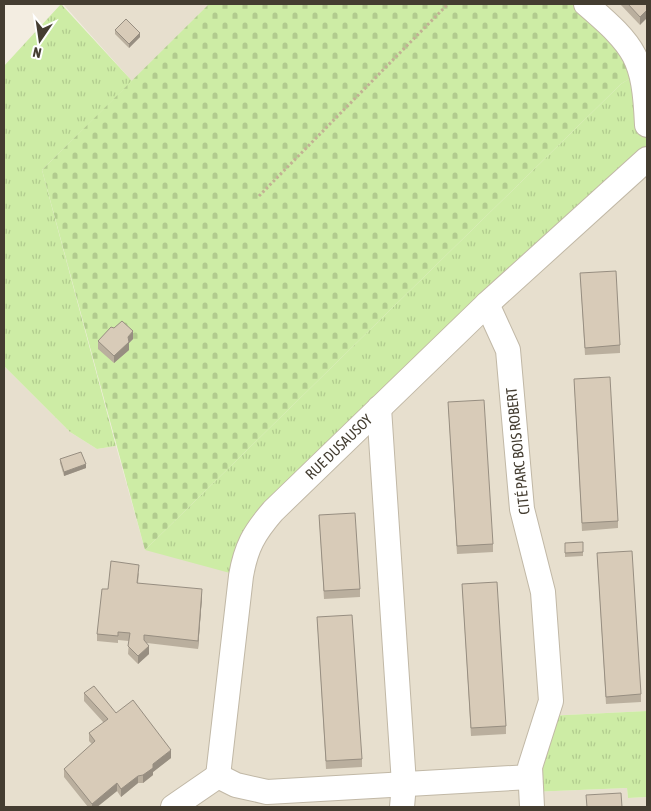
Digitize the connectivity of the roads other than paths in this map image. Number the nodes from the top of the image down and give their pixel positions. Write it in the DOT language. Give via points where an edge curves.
graph roads {
  1 [pos="586,4"];
  2 [pos="647,125"];
  3 [pos="647,159"];
  4 [pos="487,304"];
  5 [pos="379,408"];
  6 [pos="218,776"];
  7 [pos="530,778"];
  8 [pos="403,796"];
  9 [pos="173,807"];
  10 [pos="532,807"];
  1 -- 2 [label="street" via="620,33 632,50 642,71"];
  3 -- 4 [label="street, RUE DUSAUSOY"];
  4 -- 5 [label="street, RUE DUSAUSOY"];
  4 -- 7 [label="street, CITÉ PARC BOIS ROBERT" via="508,350 522,509 543,592 551,701 530,767"];
  5 -- 6 [label="street, RUE DUSAUSOY" via="273,511 256,530 245,553"];
  5 -- 8 [label="street"];
  6 -- 8 [label="street" via="236,785 266,792"];
  6 -- 9 [label="street"];
  7 -- 8 [label="street"];
  7 -- 10 [label="street, CITÉ PARC BOIS ROBERT"];
}
